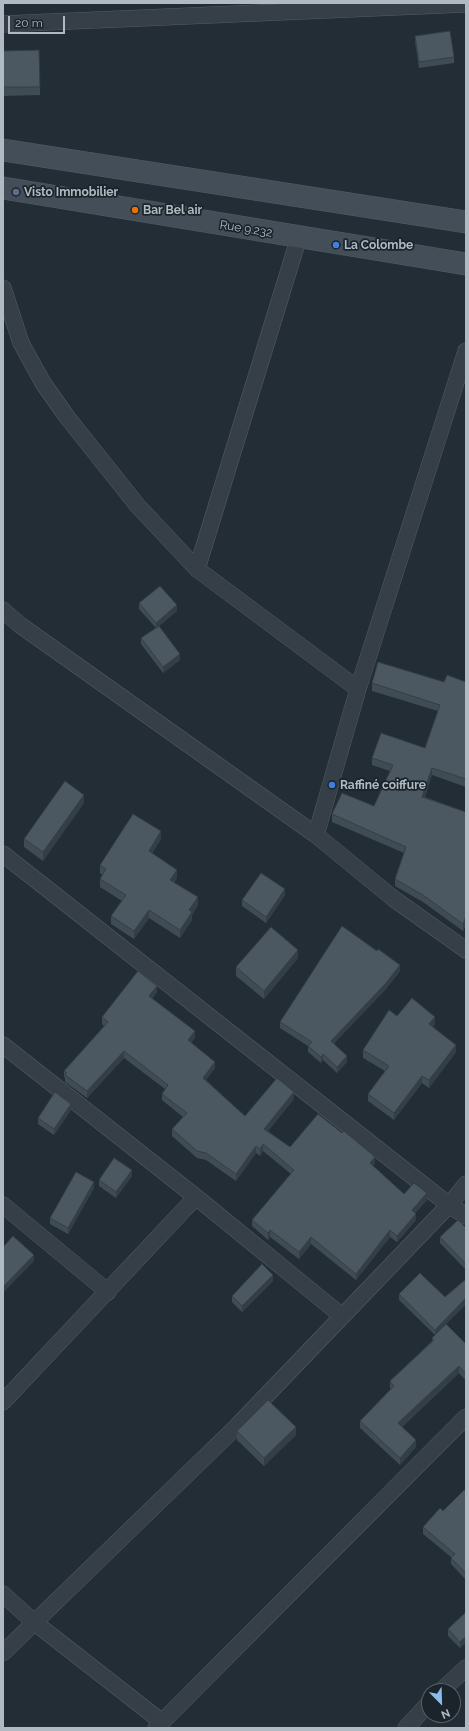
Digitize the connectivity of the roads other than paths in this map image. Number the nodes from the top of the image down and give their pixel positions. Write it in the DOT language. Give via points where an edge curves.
graph roads {
  1 [pos="466,4"];
  2 [pos="3,24"];
  3 [pos="3,150"];
  4 [pos="3,188"];
  5 [pos="466,222"];
  6 [pos="299,238"];
  7 [pos="466,264"];
  8 [pos="3,288"];
  9 [pos="466,351"];
  10 [pos="197,569"];
  11 [pos="3,610"];
  12 [pos="358,689"];
  13 [pos="316,835"];
  14 [pos="3,854"];
  15 [pos="466,950"];
  16 [pos="3,1045"];
  17 [pos="466,1184"];
  18 [pos="196,1197"];
  19 [pos="3,1205"];
  20 [pos="449,1205"];
  21 [pos="466,1216"];
  22 [pos="108,1292"];
  23 [pos="342,1316"];
  24 [pos="3,1402"];
  25 [pos="465,1419"];
  26 [pos="3,1594"];
  27 [pos="34,1622"];
  28 [pos="3,1653"];
  29 [pos="466,1668"];
  30 [pos="450,1683"];
  31 [pos="421,1712"];
  32 [pos="159,1725"];
  33 [pos="406,1728"];
  1 -- 2 [label="street"];
  3 -- 5 [label="street"];
  4 -- 6 [label="street, Rue 9.232"];
  6 -- 7 [label="street, Rue 9.232"];
  6 -- 10 [label="street"];
  8 -- 10 [label="street" via="21,343 43,383 137,505"];
  9 -- 12 [label="street"];
  10 -- 12 [label="street"];
  11 -- 13 [label="street" via="27,630"];
  12 -- 13 [label="street"];
  13 -- 15 [label="street" via="394,899"];
  14 -- 20 [label="street"];
  16 -- 18 [label="street"];
  17 -- 20 [label="street"];
  18 -- 22 [label="street"];
  18 -- 23 [label="street"];
  19 -- 22 [label="street"];
  20 -- 21 [label="street"];
  20 -- 23 [label="street"];
  22 -- 24 [label="street"];
  23 -- 27 [label="street" via="237,1426"];
  25 -- 32 [label="street"];
  26 -- 27 [label="street"];
  27 -- 28 [label="street"];
  27 -- 32 [label="street"];
  29 -- 30 [label="street"];
  31 -- 33 [label="street"];
}
